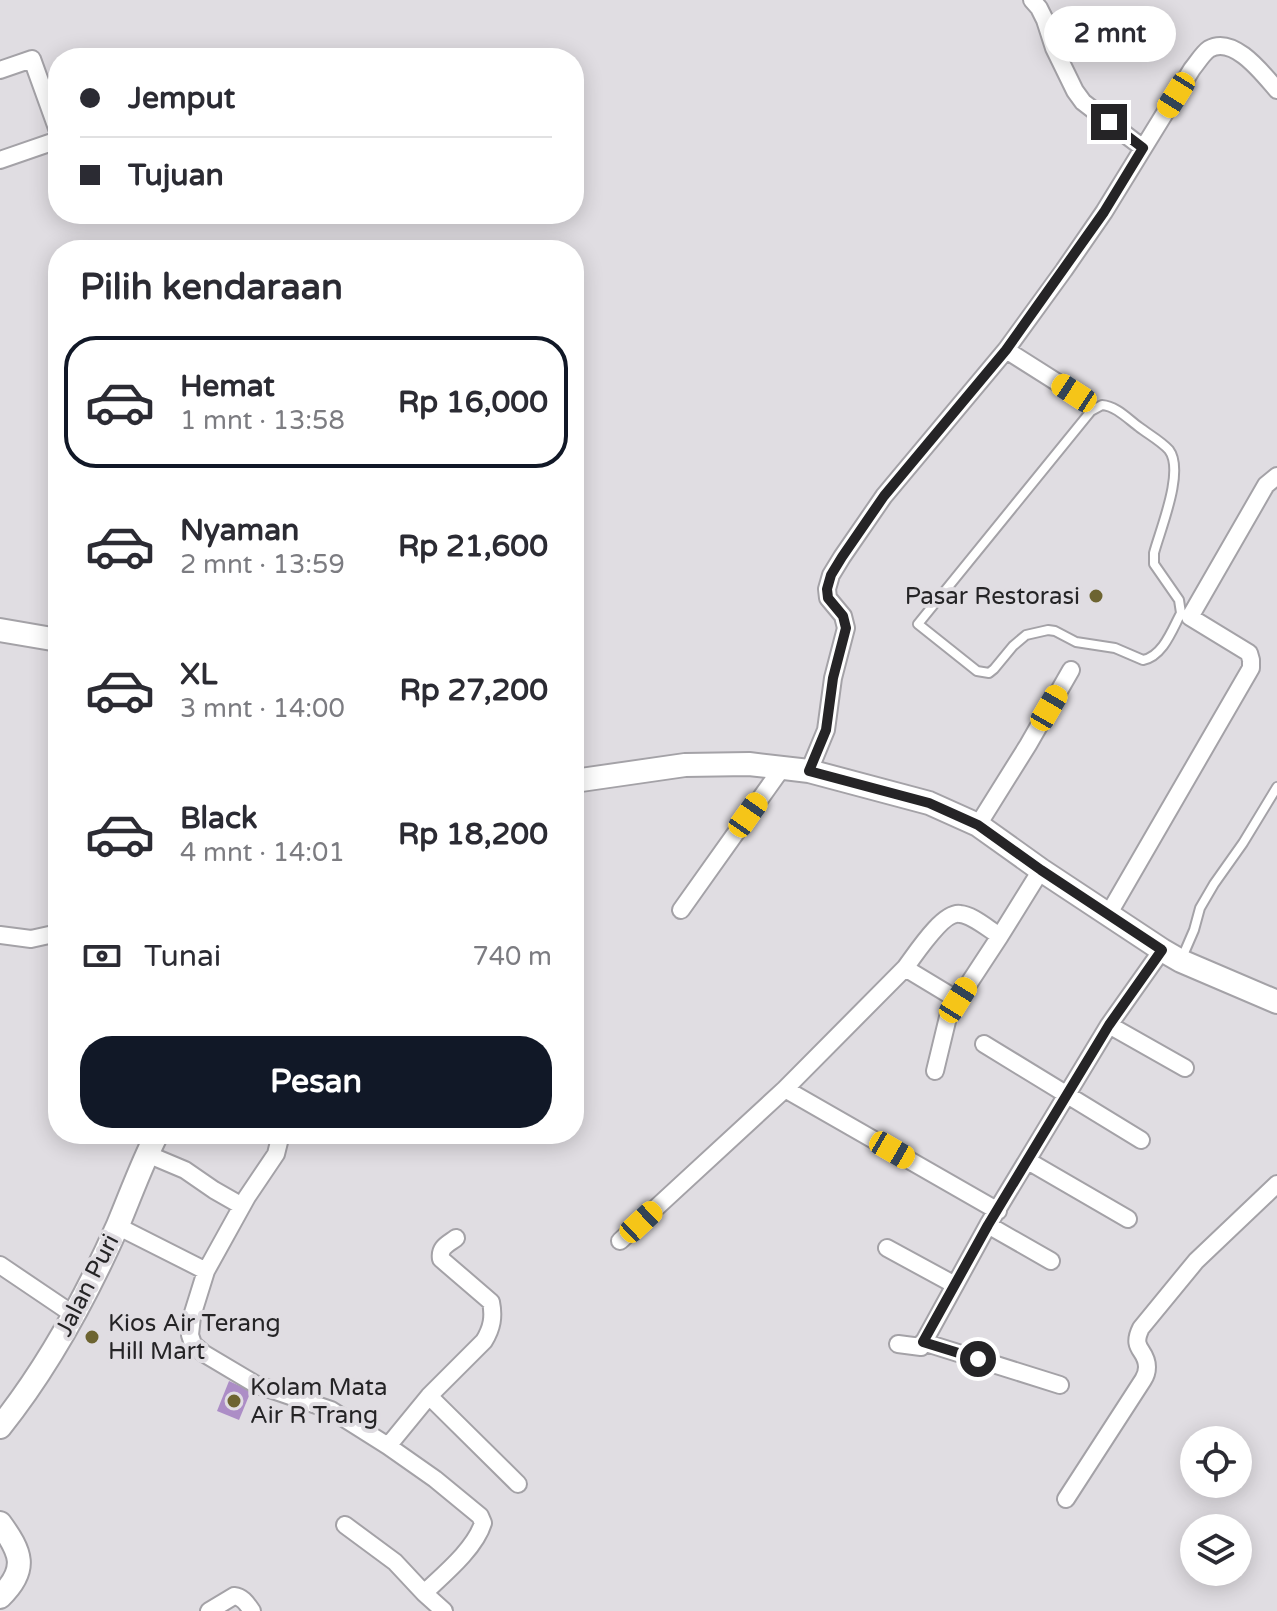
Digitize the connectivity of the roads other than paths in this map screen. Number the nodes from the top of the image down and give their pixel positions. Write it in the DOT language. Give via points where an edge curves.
graph roads {
  1 [pos="1032,0"];
  2 [pos="0,70"];
  3 [pos="1277,90"];
  4 [pos="48,103"];
  5 [pos="48,143"];
  6 [pos="1143,148"];
  7 [pos="0,160"];
  8 [pos="1006,350"];
  9 [pos="1074,393"];
  10 [pos="1277,476"];
  11 [pos="1186,615"];
  12 [pos="0,630"];
  13 [pos="48,638"];
  14 [pos="1071,670"];
  15 [pos="782,768"];
  16 [pos="809,771"];
  17 [pos="584,780"];
  18 [pos="1277,787"];
  19 [pos="978,825"];
  20 [pos="1041,870"];
  21 [pos="681,910"];
  22 [pos="1108,915"];
  23 [pos="0,935"];
  24 [pos="48,935"];
  25 [pos="1000,936"];
  26 [pos="1171,955"];
  27 [pos="905,968"];
  28 [pos="958,1000"];
  29 [pos="1277,1002"];
  30 [pos="1109,1025"];
  31 [pos="984,1044"];
  32 [pos="1185,1068"];
  33 [pos="935,1071"];
  34 [pos="785,1089"];
  35 [pos="1068,1094"];
  36 [pos="1141,1140"];
  37 [pos="152,1144"];
  38 [pos="278,1144"];
  39 [pos="1028,1161"];
  40 [pos="1277,1184"];
  41 [pos="242,1206"];
  42 [pos="993,1218"];
  43 [pos="1128,1219"];
  44 [pos="117,1226"];
  45 [pos="456,1238"];
  46 [pos="620,1241"];
  47 [pos="887,1248"];
  48 [pos="1051,1261"];
  49 [pos="0,1265"];
  50 [pos="206,1271"];
  51 [pos="955,1285"];
  52 [pos="74,1315"];
  53 [pos="923,1342"];
  54 [pos="898,1344"];
  55 [pos="1060,1385"];
  56 [pos="429,1396"];
  57 [pos="0,1427"];
  58 [pos="388,1446"];
  59 [pos="518,1484"];
  60 [pos="1066,1499"];
  61 [pos="0,1523"];
  62 [pos="345,1525"];
  63 [pos="424,1593"];
  64 [pos="0,1597"];
  65 [pos="209,1611"];
  66 [pos="252,1611"];
  67 [pos="444,1611"];
  1 -- 6 [label="street" via="1083,102"];
  2 -- 4 [label="street" via="32,59"];
  3 -- 6 [label="street" via="1244,55 1220,47 1208,50"];
  5 -- 7 [label="street"];
  6 -- 8 [label="street"];
  8 -- 9 [label="street"];
  8 -- 16 [label="street" via="884,496 831,575 828,598 846,628 826,730"];
  10 -- 11 [label="street" via="1266,485"];
  11 -- 11 [label="lane" via="1148,660 1048,630 1026,635 989,673 977,671 918,624 1091,411 1102,405 1169,450 1174,481 1154,564"];
  11 -- 22 [label="street" via="1249,653 1251,668"];
  12 -- 13 [label="street"];
  14 -- 19 [label="street"];
  15 -- 16 [label="street"];
  15 -- 17 [label="street" via="685,765"];
  15 -- 21 [label="street"];
  16 -- 19 [label="street" via="929,803"];
  18 -- 26 [label="lane" via="1200,908 1194,930"];
  19 -- 20 [label="street"];
  20 -- 22 [label="street"];
  20 -- 25 [label="street"];
  22 -- 26 [label="street"];
  23 -- 24 [label="street"];
  25 -- 27 [label="street" via="963,914 952,914"];
  25 -- 28 [label="street"];
  26 -- 29 [label="street"];
  26 -- 30 [label="street"];
  27 -- 28 [label="street"];
  27 -- 34 [label="street"];
  28 -- 33 [label="street" via="949,1013"];
  30 -- 32 [label="street"];
  30 -- 35 [label="street"];
  31 -- 35 [label="street"];
  34 -- 42 [label="street"];
  34 -- 46 [label="street"];
  35 -- 36 [label="street"];
  35 -- 39 [label="street"];
  37 -- 41 [label="street"];
  37 -- 44 [label="street, Jalan Puri"];
  38 -- 41 [label="street"];
  39 -- 42 [label="street"];
  39 -- 43 [label="street"];
  40 -- 60 [label="street" via="1196,1261 1141,1328 1137,1344 1146,1360 1143,1380"];
  41 -- 50 [label="street"];
  42 -- 48 [label="street"];
  42 -- 51 [label="street"];
  44 -- 50 [label="street"];
  44 -- 52 [label="street, Jalan Puri"];
  45 -- 56 [label="street" via="442,1248 441,1259 491,1302 493,1318 484,1341"];
  47 -- 51 [label="street"];
  49 -- 52 [label="street"];
  50 -- 58 [label="street" via="192,1316 193,1344 255,1384 331,1410"];
  51 -- 53 [label="street"];
  52 -- 57 [label="street, Jalan Puri"];
  53 -- 54 [label="street" via="921,1347"];
  53 -- 55 [label="street"];
  56 -- 58 [label="street"];
  56 -- 59 [label="street"];
  58 -- 63 [label="street" via="463,1501 483,1523 480,1534"];
  61 -- 64 [label="street" via="18,1555 19,1569"];
  62 -- 63 [label="street" via="395,1562"];
  63 -- 67 [label="street"];
  65 -- 66 [label="street" via="234,1596"];
}
